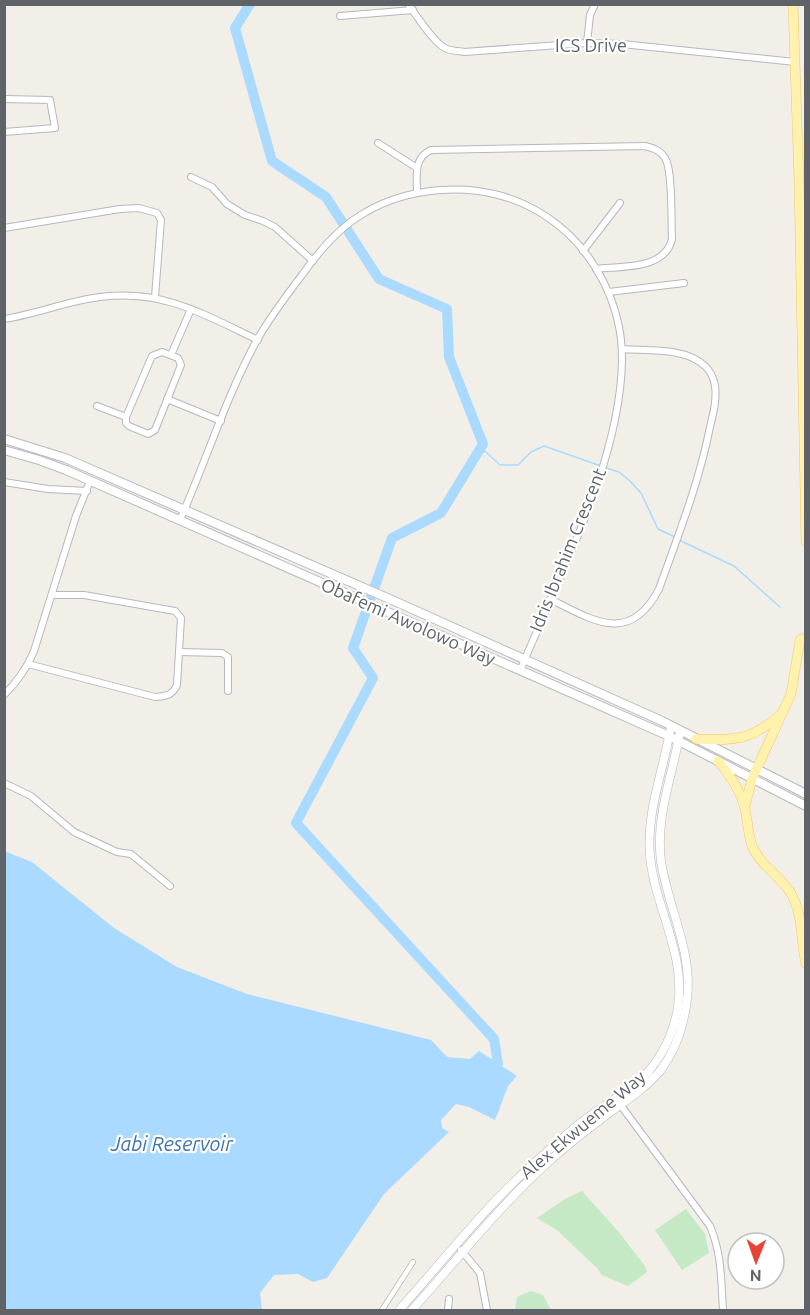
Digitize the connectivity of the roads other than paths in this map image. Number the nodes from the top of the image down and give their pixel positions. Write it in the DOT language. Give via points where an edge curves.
graph roads {
  1 [pos="595,4"];
  2 [pos="793,4"];
  3 [pos="410,7"];
  4 [pos="340,16"];
  5 [pos="587,43"];
  6 [pos="795,62"];
  7 [pos="801,80"];
  8 [pos="4,99"];
  9 [pos="4,132"];
  10 [pos="378,143"];
  11 [pos="417,168"];
  12 [pos="191,177"];
  13 [pos="802,181"];
  14 [pos="417,194"];
  15 [pos="620,204"];
  16 [pos="4,228"];
  17 [pos="583,251"];
  18 [pos="313,261"];
  19 [pos="596,269"];
  20 [pos="684,283"];
  21 [pos="609,292"];
  22 [pos="155,297"];
  23 [pos="191,309"];
  24 [pos="4,319"];
  25 [pos="258,340"];
  26 [pos="622,349"];
  27 [pos="171,355"];
  28 [pos="168,399"];
  29 [pos="97,406"];
  30 [pos="126,417"];
  31 [pos="221,421"];
  32 [pos="4,439"];
  33 [pos="4,450"];
  34 [pos="90,481"];
  35 [pos="4,482"];
  36 [pos="87,491"];
  37 [pos="184,510"];
  38 [pos="805,516"];
  39 [pos="180,520"];
  40 [pos="806,542"];
  41 [pos="52,595"];
  42 [pos="550,599"];
  43 [pos="806,637"];
  44 [pos="179,652"];
  45 [pos="524,660"];
  46 [pos="28,664"];
  47 [pos="520,671"];
  48 [pos="228,691"];
  49 [pos="4,695"];
  50 [pos="783,712"];
  51 [pos="670,726"];
  52 [pos="680,731"];
  53 [pos="669,736"];
  54 [pos="696,739"];
  55 [pos="678,741"];
  56 [pos="718,761"];
  57 [pos="756,769"];
  58 [pos="752,779"];
  59 [pos="4,783"];
  60 [pos="806,794"];
  61 [pos="806,806"];
  62 [pos="745,808"];
  63 [pos="170,886"];
  64 [pos="806,964"];
  65 [pos="618,1101"];
  66 [pos="457,1245"];
  67 [pos="463,1252"];
  68 [pos="413,1262"];
  69 [pos="449,1299"];
  70 [pos="382,1311"];
  71 [pos="399,1311"];
  72 [pos="412,1311"];
  73 [pos="448,1311"];
  74 [pos="487,1311"];
  75 [pos="723,1311"];
  1 -- 5 [label="street"];
  2 -- 6 [label="main road"];
  3 -- 4 [label="street"];
  3 -- 5 [label="street, ICS Drive" via="436,41 454,51"];
  5 -- 6 [label="street, ICS Drive"];
  6 -- 7 [label="main road"];
  7 -- 13 [label="main road"];
  8 -- 9 [label="street" via="50,100 54,128"];
  10 -- 11 [label="street"];
  11 -- 14 [label="street"];
  11 -- 19 [label="street" via="424,153 439,148 645,146 659,151 669,172 670,248 658,260 648,263"];
  12 -- 18 [label="street" via="212,187 227,204 245,215 275,227"];
  13 -- 38 [label="main road"];
  14 -- 17 [label="street, Idris Ibrahim Crescent" via="453,189 514,200 551,219"];
  14 -- 18 [label="street, Idris Ibrahim Crescent" via="363,213"];
  15 -- 17 [label="street"];
  16 -- 22 [label="street" via="120,209 151,210 161,220"];
  17 -- 19 [label="street, Idris Ibrahim Crescent"];
  18 -- 25 [label="street, Idris Ibrahim Crescent"];
  19 -- 21 [label="street, Idris Ibrahim Crescent"];
  20 -- 21 [label="street"];
  21 -- 26 [label="street, Idris Ibrahim Crescent"];
  22 -- 23 [label="street"];
  22 -- 24 [label="street" via="98,297"];
  23 -- 25 [label="street"];
  23 -- 27 [label="street"];
  25 -- 31 [label="street, Idris Ibrahim Crescent"];
  26 -- 42 [label="street, Idris Ibrahim Crescent" via="617,410 597,485"];
  26 -- 42 [label="street" via="694,358 712,375 716,402 700,473 659,589 651,605 639,616 627,622 601,622"];
  27 -- 28 [label="street" via="178,358 180,365"];
  27 -- 30 [label="street" via="162,352 152,356"];
  28 -- 30 [label="street" via="152,433 129,426"];
  28 -- 31 [label="street"];
  29 -- 30 [label="street"];
  31 -- 37 [label="street, Idris Ibrahim Crescent"];
  32 -- 37 [label="main road, Obafemi Awolowo Way" via="65,458"];
  33 -- 34 [label="main road, Obafemi Awolowo Way"];
  34 -- 36 [label="street"];
  34 -- 39 [label="main road, Obafemi Awolowo Way"];
  35 -- 36 [label="street"];
  36 -- 41 [label="street"];
  37 -- 39 [label="street, Idris Ibrahim Crescent"];
  37 -- 45 [label="main road, Obafemi Awolowo Way"];
  38 -- 40 [label="main road"];
  39 -- 47 [label="main road, Obafemi Awolowo Way"];
  41 -- 44 [label="street" via="84,595 171,609 181,618"];
  41 -- 46 [label="street"];
  42 -- 45 [label="street, Idris Ibrahim Crescent"];
  43 -- 50 [label="main road" via="800,640 793,684"];
  44 -- 46 [label="street" via="177,685 166,697"];
  44 -- 48 [label="street" via="222,653 228,657"];
  45 -- 47 [label="street, Idris Ibrahim Crescent"];
  45 -- 51 [label="main road, Obafemi Awolowo Way"];
  46 -- 49 [label="street"];
  47 -- 53 [label="main road, Obafemi Awolowo Way"];
  50 -- 54 [label="main road" via="766,727 743,738"];
  50 -- 57 [label="main road"];
  51 -- 52 [label="main road, Obafemi Awolowo Way"];
  51 -- 53 [label="street, Alex Ekwueme Way"];
  52 -- 54 [label="main road, Obafemi Awolowo Way"];
  52 -- 55 [label="street, Alex Ekwueme Way"];
  53 -- 55 [label="main road, Obafemi Awolowo Way"];
  53 -- 65 [label="street, Alex Ekwueme Way" via="649,844 652,871 678,961 678,1007 660,1056"];
  54 -- 57 [label="main road, Obafemi Awolowo Way"];
  55 -- 56 [label="main road, Obafemi Awolowo Way"];
  55 -- 65 [label="street, Alex Ekwueme Way" via="663,808 660,848 685,953 685,1012 666,1061 650,1081"];
  56 -- 58 [label="main road, Obafemi Awolowo Way"];
  56 -- 62 [label="main road" via="733,780"];
  57 -- 58 [label="main road"];
  57 -- 60 [label="main road, Obafemi Awolowo Way"];
  58 -- 61 [label="main road, Obafemi Awolowo Way"];
  58 -- 62 [label="main road"];
  59 -- 63 [label="street" via="31,796 74,832 117,852 131,854"];
  62 -- 64 [label="main road" via="759,859 790,892 800,912"];
  65 -- 66 [label="street, Alex Ekwueme Way" via="595,1112 540,1157"];
  65 -- 67 [label="street, Alex Ekwueme Way" via="546,1164"];
  65 -- 75 [label="street" via="710,1226 721,1263"];
  66 -- 67 [label="street"];
  66 -- 71 [label="street, Alex Ekwueme Way"];
  67 -- 72 [label="street, Alex Ekwueme Way"];
  67 -- 74 [label="street" via="480,1273"];
  68 -- 70 [label="street"];
  69 -- 73 [label="street"];
}
